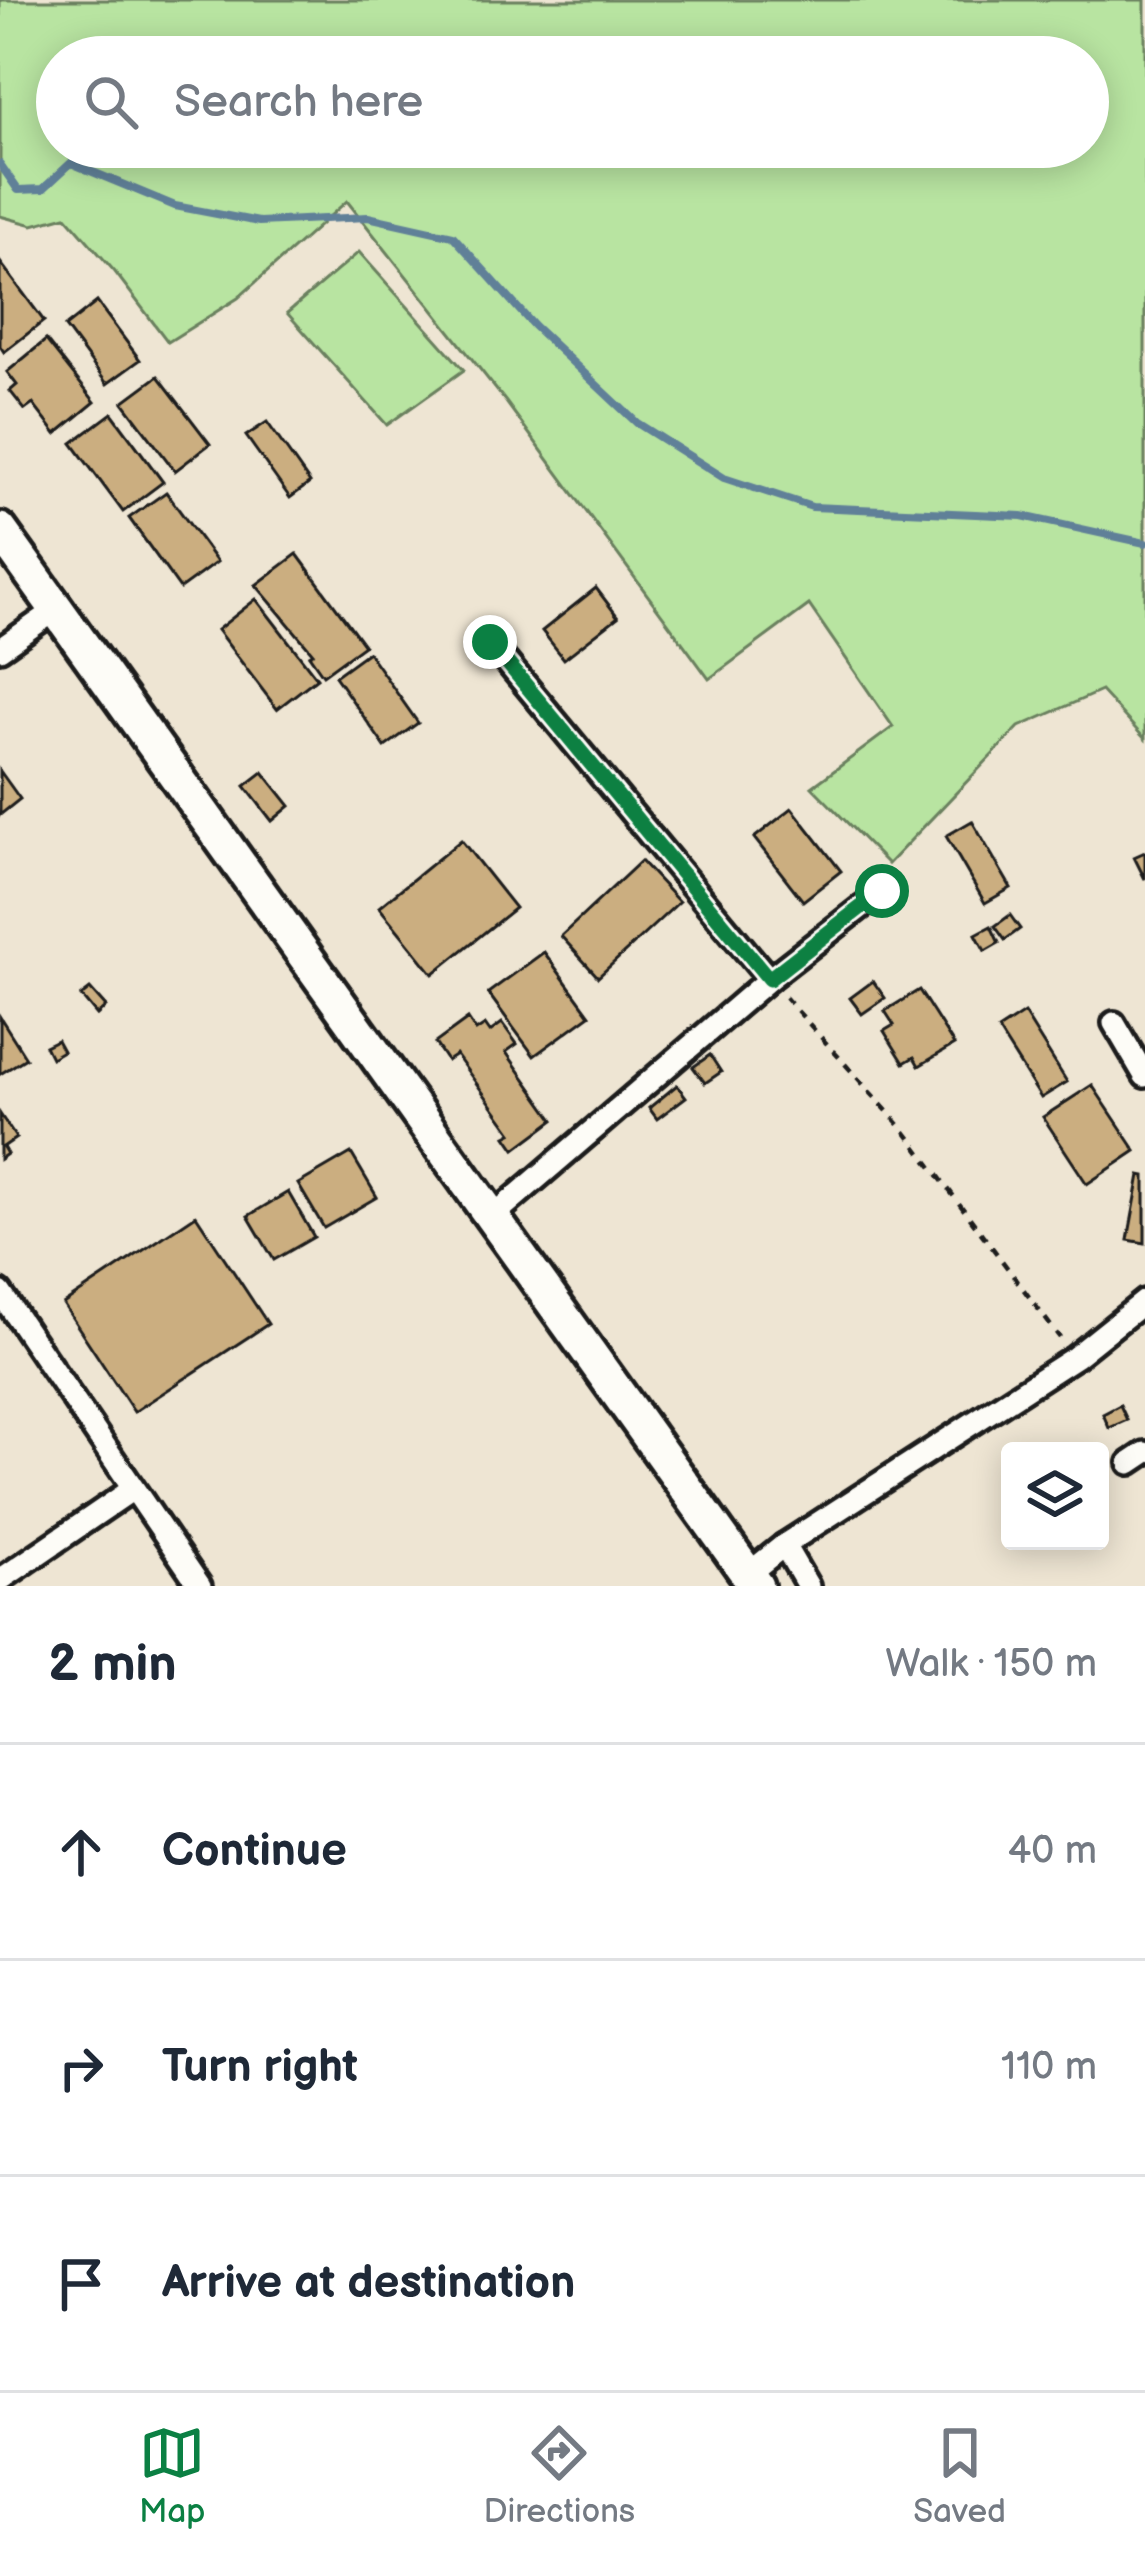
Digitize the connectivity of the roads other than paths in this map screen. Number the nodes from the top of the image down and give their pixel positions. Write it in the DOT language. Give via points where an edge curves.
graph roads {
  1 [pos="0,530"];
  2 [pos="57,609"];
  3 [pos="490,642"];
  4 [pos="0,649"];
  5 [pos="882,891"];
  6 [pos="769,979"];
  7 [pos="1114,1023"];
  8 [pos="1145,1076"];
  9 [pos="493,1216"];
  10 [pos="0,1292"];
  11 [pos="1145,1300"];
  12 [pos="133,1489"];
  13 [pos="784,1545"];
  14 [pos="0,1580"];
  15 [pos="752,1580"];
  16 [pos="200,1586"];
  17 [pos="808,1586"];
  1 -- 2 [label="street"];
  2 -- 4 [label="street"];
  2 -- 9 [label="street"];
  3 -- 6 [label="street"];
  5 -- 6 [label="street"];
  6 -- 9 [label="street"];
  7 -- 8 [label="street"];
  9 -- 15 [label="street"];
  10 -- 12 [label="street"];
  11 -- 13 [label="street" via="1075,1357"];
  12 -- 14 [label="street"];
  12 -- 16 [label="street"];
  13 -- 15 [label="street"];
  13 -- 17 [label="street"];
}
